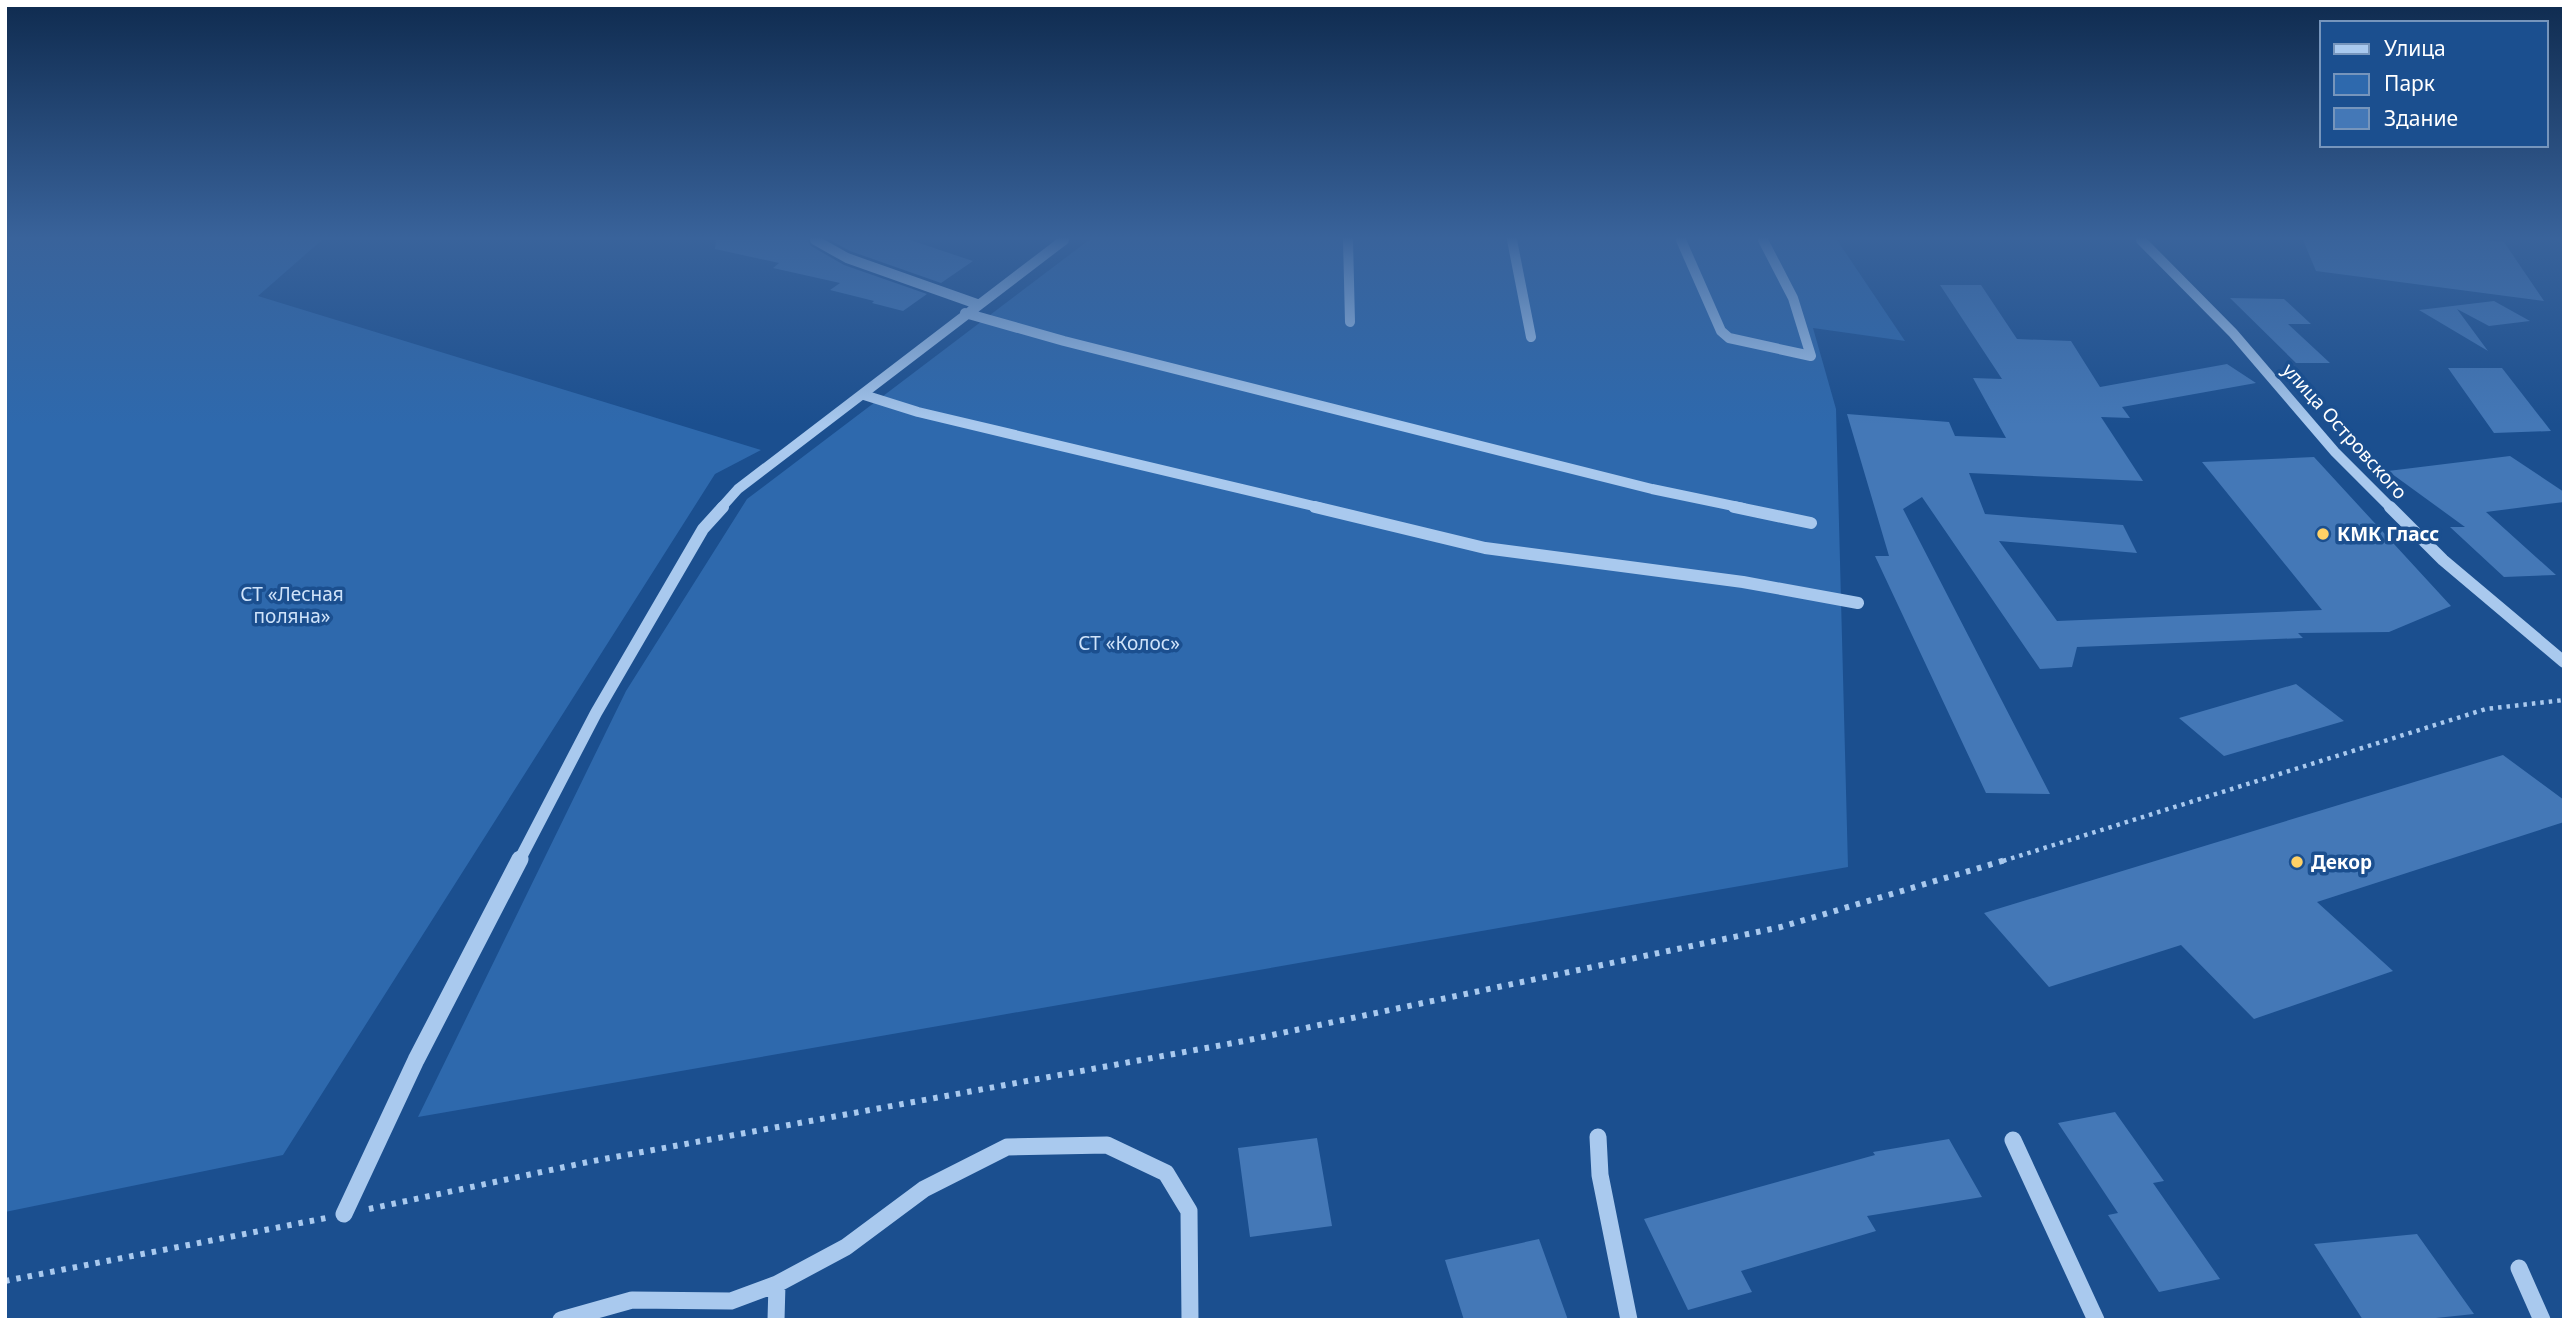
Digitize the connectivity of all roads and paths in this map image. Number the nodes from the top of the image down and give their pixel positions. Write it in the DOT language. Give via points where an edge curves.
graph roads {
  1 [pos="971,302"];
  2 [pos="980,302"];
  3 [pos="1350,302"];
  4 [pos="1524,302"];
  5 [pos="1708,302"];
  6 [pos="1794,302"];
  7 [pos="2203,302"];
  8 [pos="977,304"];
  9 [pos="965,313"];
  10 [pos="1350,322"];
  11 [pos="1531,337"];
  12 [pos="864,395"];
  13 [pos="1811,523"];
  14 [pos="1858,603"];
  15 [pos="2564,662"];
  16 [pos="2564,700"];
  17 [pos="1598,1137"];
  18 [pos="2013,1140"];
  19 [pos="344,1214"];
  20 [pos="2519,1268"];
  21 [pos="5,1281"];
  22 [pos="777,1284"];
  23 [pos="561,1320"];
  24 [pos="776,1320"];
  25 [pos="1190,1320"];
  26 [pos="1629,1320"];
  27 [pos="2096,1320"];
  28 [pos="2542,1320"];
  1 -- 8 [label="street"];
  2 -- 8 [label="street"];
  3 -- 10 [label="street"];
  4 -- 11 [label="street"];
  5 -- 6 [label="street" via="1729,338 1811,356"];
  7 -- 15 [label="street, улица Островского" via="2335,452 2443,560"];
  8 -- 9 [label="street"];
  9 -- 12 [label="street"];
  9 -- 13 [label="street" via="1652,489"];
  12 -- 14 [label="street" via="918,412 1485,548 1744,582"];
  12 -- 19 [label="street" via="738,489 703,529 596,713 416,1060"];
  16 -- 19 [label="path" via="2486,709 2105,831 1781,927 1244,1041 588,1162"];
  17 -- 26 [label="street" via="1600,1175"];
  18 -- 27 [label="street"];
  19 -- 21 [label="path"];
  20 -- 28 [label="street"];
  22 -- 23 [label="street" via="731,1301 632,1300"];
  22 -- 24 [label="street"];
  22 -- 25 [label="street" via="846,1247 924,1189 1007,1147 1107,1144 1166,1173 1189,1211"];
}
